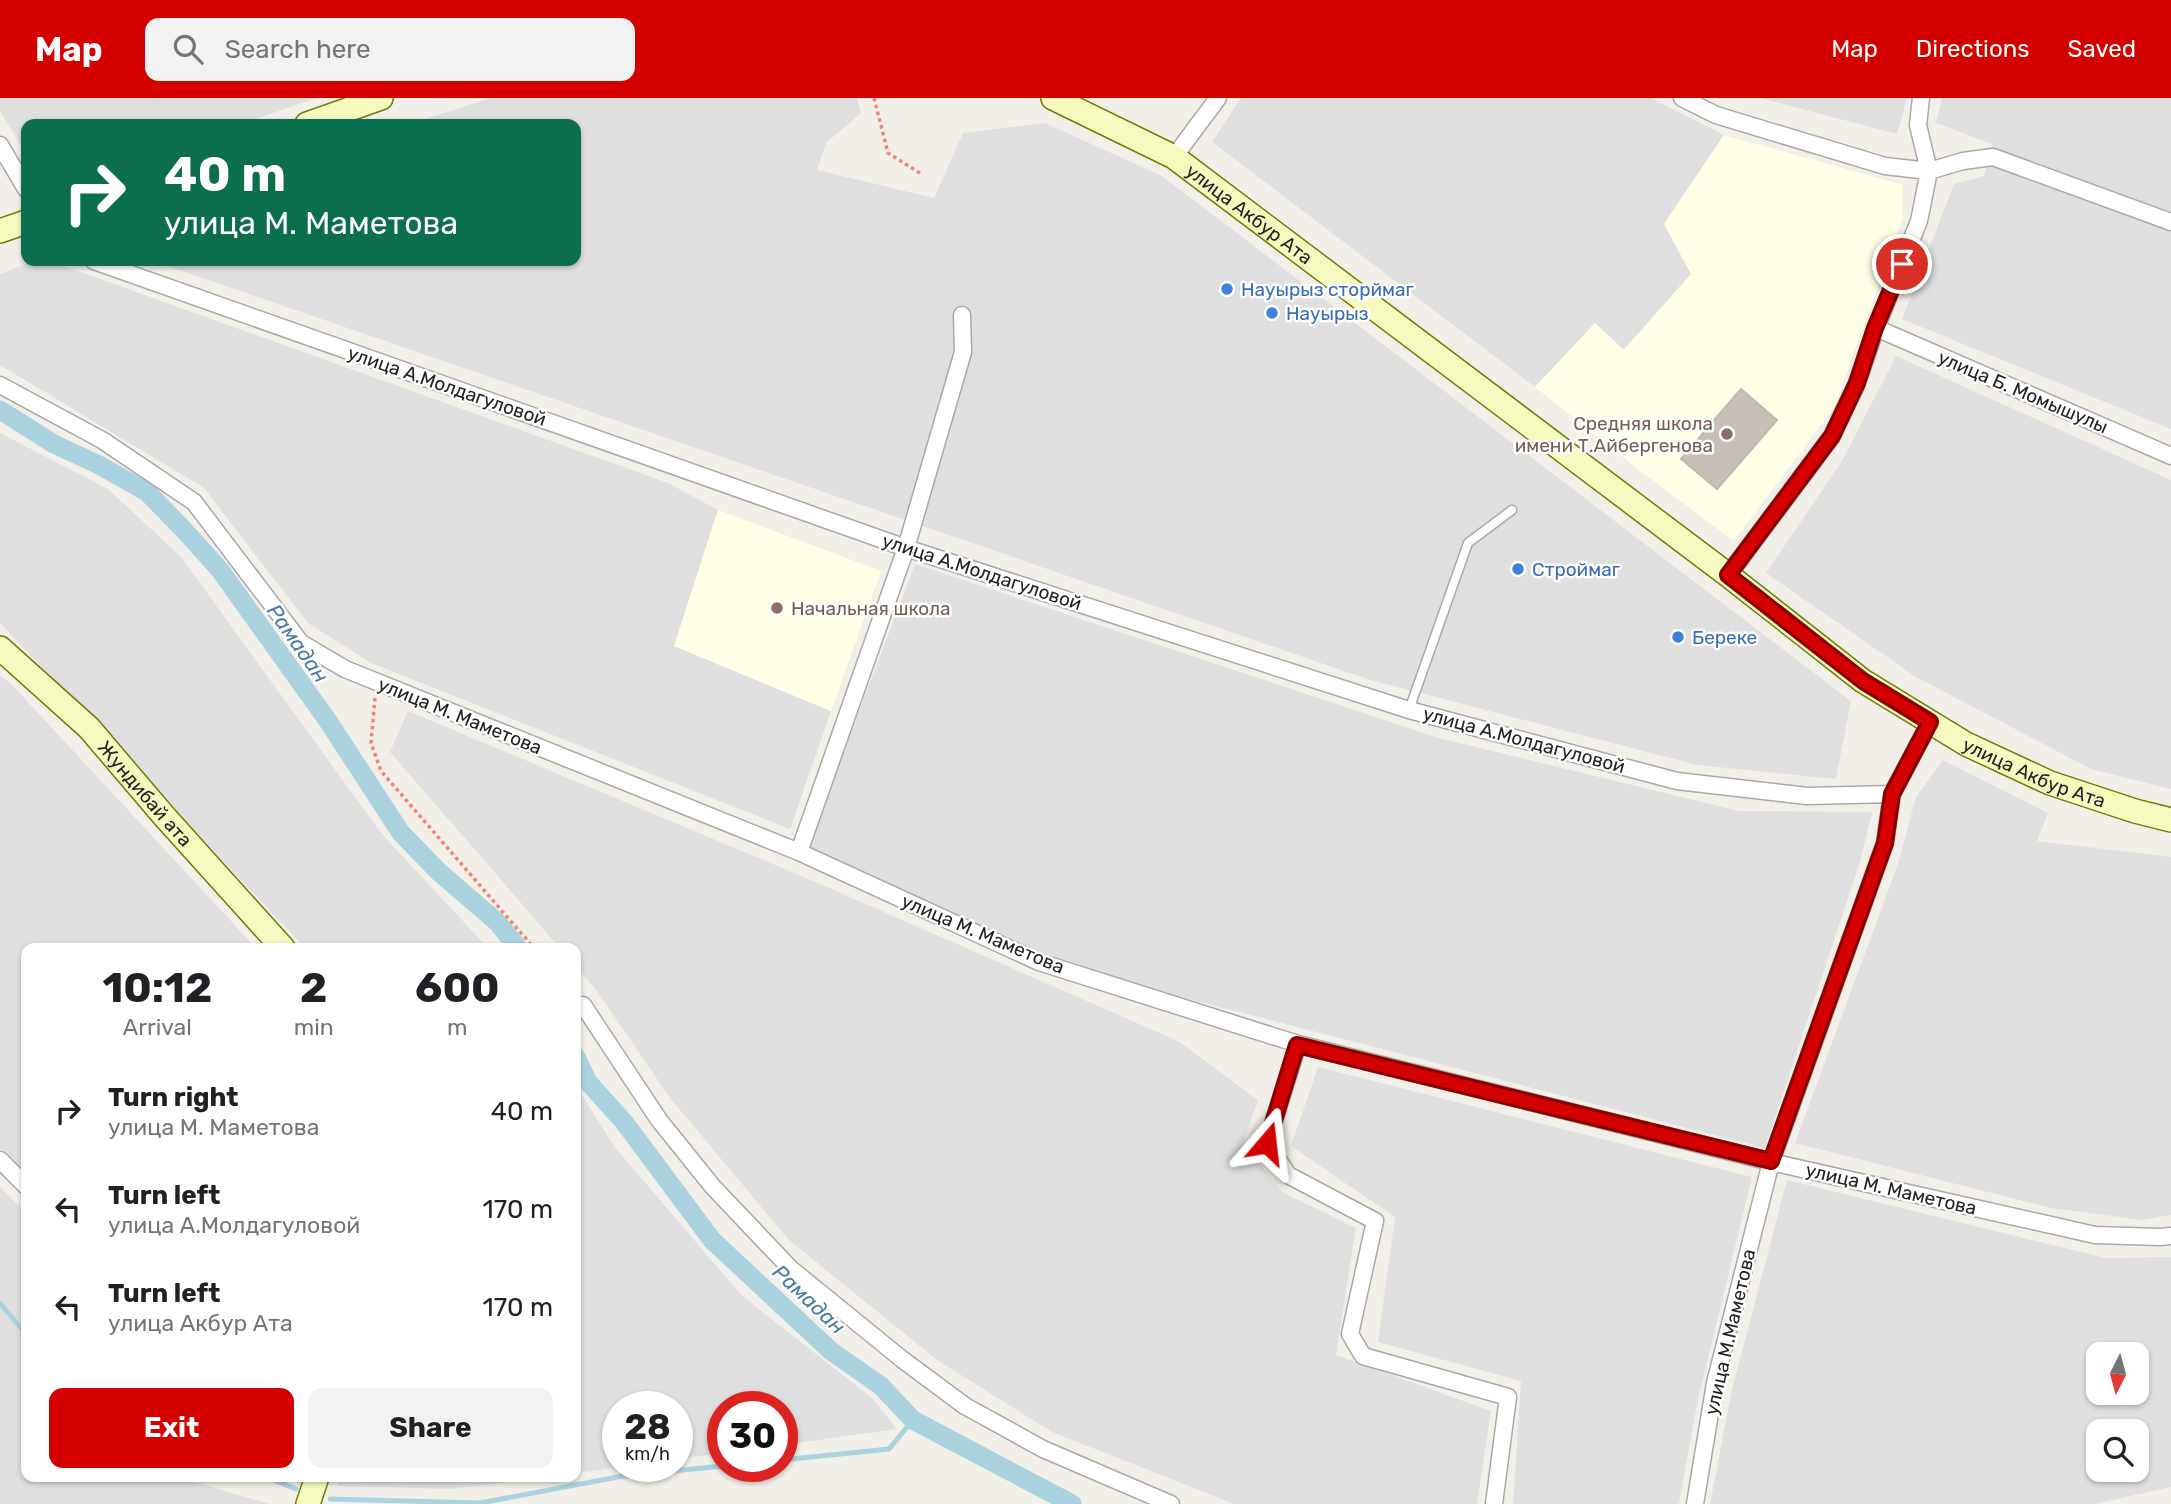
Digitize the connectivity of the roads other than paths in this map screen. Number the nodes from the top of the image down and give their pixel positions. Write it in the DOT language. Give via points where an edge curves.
graph roads {
  1 [pos="381,98"];
  2 [pos="1053,98"];
  3 [pos="1218,98"];
  4 [pos="1682,98"];
  5 [pos="1921,98"];
  6 [pos="342,105"];
  7 [pos="316,119"];
  8 [pos="0,145"];
  9 [pos="1174,157"];
  10 [pos="1929,171"];
  11 [pos="21,181"];
  12 [pos="2171,222"];
  13 [pos="108,266"];
  14 [pos="962,314"];
  15 [pos="1875,328"];
  16 [pos="0,385"];
  17 [pos="2171,456"];
  18 [pos="1512,510"];
  19 [pos="906,548"];
  20 [pos="1728,575"];
  21 [pos="0,648"];
  22 [pos="1409,710"];
  23 [pos="1930,722"];
  24 [pos="1892,794"];
  25 [pos="2171,820"];
  26 [pos="799,852"];
  27 [pos="278,943"];
  28 [pos="583,1005"];
  29 [pos="1297,1045"];
  30 [pos="0,1160"];
  31 [pos="1771,1161"];
  32 [pos="21,1181"];
  33 [pos="2171,1236"];
  34 [pos="315,1482"];
  35 [pos="308,1504"];
  36 [pos="1171,1504"];
  37 [pos="1494,1504"];
  38 [pos="1695,1504"];
  1 -- 6 [label="main road"];
  2 -- 9 [label="main road, улица Акбур Ата"];
  3 -- 9 [label="street"];
  4 -- 10 [label="street" via="1716,115 1885,166"];
  5 -- 10 [label="street" via="1918,125"];
  6 -- 7 [label="main road"];
  8 -- 11 [label="street"];
  9 -- 20 [label="main road, улица Акбур Ата"];
  10 -- 12 [label="street" via="1993,157"];
  10 -- 15 [label="street" via="1919,221"];
  13 -- 19 [label="street, улица А.Молдагуловой"];
  14 -- 19 [label="street" via="962,352"];
  15 -- 17 [label="street, улица Б. Момышулы"];
  15 -- 20 [label="street" via="1857,383 1832,436"];
  16 -- 26 [label="street, улица М. Маметова" via="102,440 194,502 301,643 345,669"];
  18 -- 22 [label="lane" via="1468,543"];
  19 -- 22 [label="street, улица А.Молдагуловой"];
  19 -- 26 [label="street"];
  20 -- 23 [label="main road, улица Акбур Ата" via="1863,681"];
  21 -- 27 [label="main road, Жундибай ата" via="89,728"];
  22 -- 24 [label="street, улица А.Молдагуловой" via="1677,780 1807,796"];
  23 -- 24 [label="street"];
  23 -- 25 [label="main road, улица Акбур Ата" via="2050,783"];
  24 -- 31 [label="street" via="1885,843"];
  26 -- 29 [label="street, улица М. Маметова" via="1039,962"];
  28 -- 36 [label="street" via="659,1120 713,1187 791,1269 965,1406 1043,1448"];
  29 -- 31 [label="street, улица М. Маметова"];
  29 -- 37 [label="street" via="1267,1143 1288,1175 1375,1221 1350,1334 1363,1356 1508,1397"];
  30 -- 32 [label="street"];
  31 -- 33 [label="street, улица М. Маметова" via="2095,1235"];
  31 -- 38 [label="street, улица М.Маметова" via="1715,1383"];
  34 -- 35 [label="main road"];
}
